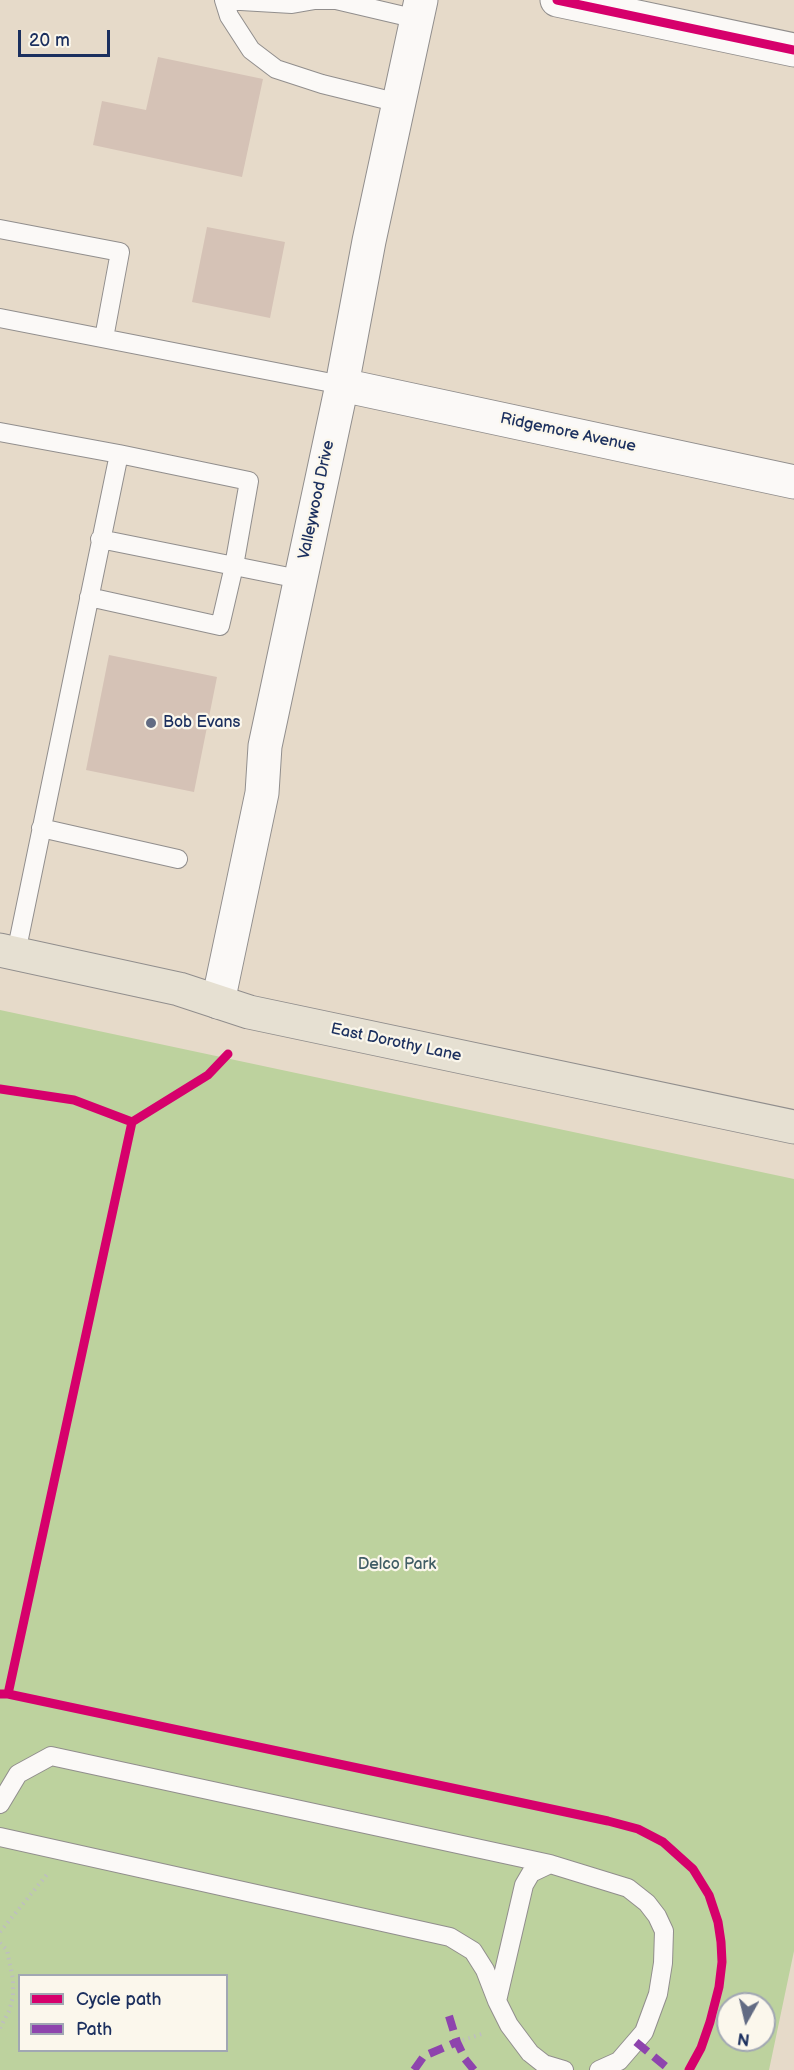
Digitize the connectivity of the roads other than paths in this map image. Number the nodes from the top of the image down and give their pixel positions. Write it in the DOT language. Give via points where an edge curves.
graph roads {
  1 [pos="224,0"];
  2 [pos="315,0"];
  3 [pos="557,0"];
  4 [pos="419,9"];
  5 [pos="794,50"];
  6 [pos="399,103"];
  7 [pos="0,229"];
  8 [pos="0,318"];
  9 [pos="104,338"];
  10 [pos="342,385"];
  11 [pos="0,432"];
  12 [pos="119,454"];
  13 [pos="794,482"];
  14 [pos="100,539"];
  15 [pos="234,566"];
  16 [pos="299,579"];
  17 [pos="89,597"];
  18 [pos="41,828"];
  19 [pos="178,859"];
  20 [pos="8,952"];
  21 [pos="218,1002"];
  22 [pos="794,1127"];
  23 [pos="0,1804"];
  24 [pos="0,1837"];
  25 [pos="550,1864"];
  26 [pos="497,2001"];
  27 [pos="564,2070"];
  28 [pos="599,2070"];
  1 -- 2 [label="lane" via="292,4"];
  1 -- 6 [label="lane" via="250,50 276,69"];
  2 -- 4 [label="lane"];
  3 -- 5 [label="street"];
  4 -- 6 [label="street, Valleywood Drive"];
  6 -- 10 [label="street, Valleywood Drive"];
  7 -- 9 [label="lane" via="120,252"];
  8 -- 9 [label="lane"];
  9 -- 10 [label="lane"];
  10 -- 13 [label="street, Ridgemore Avenue"];
  10 -- 16 [label="street, Valleywood Drive"];
  11 -- 12 [label="lane"];
  12 -- 14 [label="lane"];
  12 -- 15 [label="lane" via="249,481"];
  14 -- 15 [label="lane"];
  14 -- 17 [label="lane"];
  15 -- 16 [label="lane"];
  15 -- 17 [label="lane" via="220,626"];
  16 -- 21 [label="street, Valleywood Drive"];
  17 -- 18 [label="lane"];
  18 -- 19 [label="lane"];
  18 -- 20 [label="lane"];
  20 -- 21 [label="main road, East Dorothy Lane" via="179,989"];
  21 -- 22 [label="main road, East Dorothy Lane" via="249,1012"];
  23 -- 25 [label="lane" via="18,1774 51,1756"];
  24 -- 26 [label="lane" via="450,1937 474,1951"];
  25 -- 26 [label="lane" via="531,1873 524,1885"];
  25 -- 28 [label="lane" via="628,1888 647,1903 664,1931 658,1994 644,2032 619,2061"];
  26 -- 27 [label="lane" via="530,2053 544,2064"];
}
